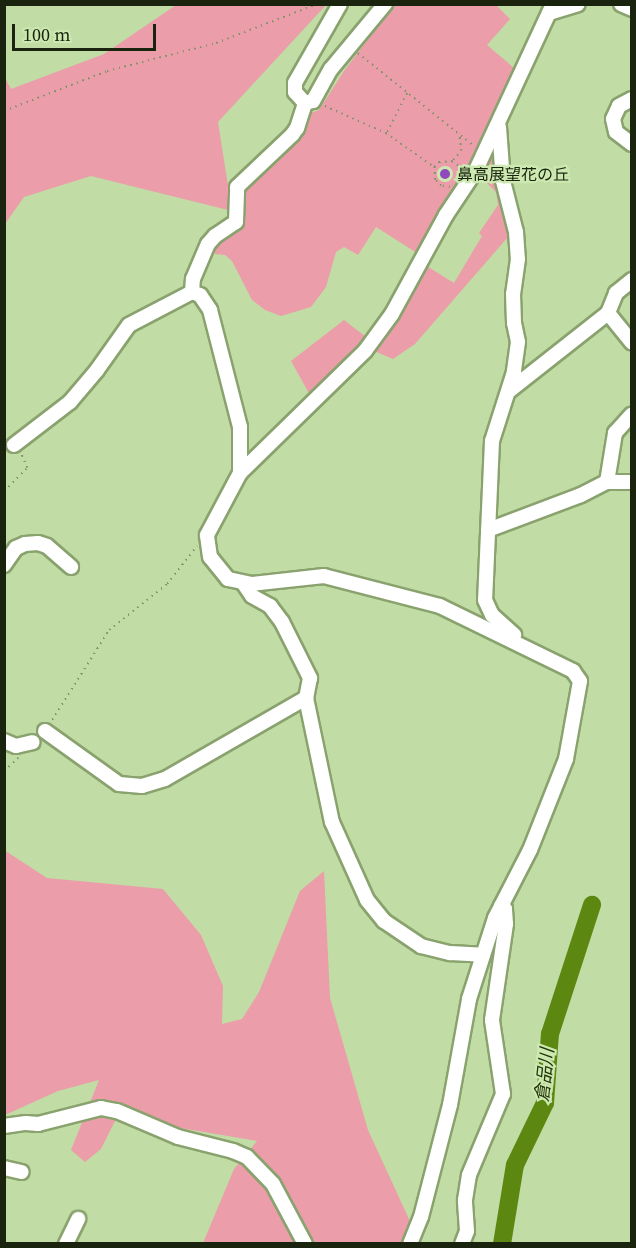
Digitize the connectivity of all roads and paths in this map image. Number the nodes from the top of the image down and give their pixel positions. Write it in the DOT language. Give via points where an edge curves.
graph roads {
  1 [pos="316,4"];
  2 [pos="340,4"];
  3 [pos="385,4"];
  4 [pos="578,4"];
  5 [pos="621,4"];
  6 [pos="551,9"];
  7 [pos="632,9"];
  8 [pos="351,54"];
  9 [pos="408,91"];
  10 [pos="632,99"];
  11 [pos="309,102"];
  12 [pos="4,111"];
  13 [pos="499,122"];
  14 [pos="459,131"];
  15 [pos="387,133"];
  16 [pos="632,144"];
  17 [pos="482,154"];
  18 [pos="452,161"];
  19 [pos="434,167"];
  20 [pos="464,182"];
  21 [pos="632,280"];
  22 [pos="192,292"];
  23 [pos="608,314"];
  24 [pos="632,343"];
  25 [pos="509,392"];
  26 [pos="632,414"];
  27 [pos="14,445"];
  28 [pos="240,473"];
  29 [pos="607,482"];
  30 [pos="632,482"];
  31 [pos="4,491"];
  32 [pos="488,530"];
  33 [pos="207,535"];
  34 [pos="4,565"];
  35 [pos="71,567"];
  36 [pos="244,584"];
  37 [pos="527,648"];
  38 [pos="306,698"];
  39 [pos="45,730"];
  40 [pos="4,741"];
  41 [pos="33,742"];
  42 [pos="4,771"];
  43 [pos="501,906"];
  44 [pos="483,955"];
  45 [pos="4,1126"];
  46 [pos="4,1168"];
  47 [pos="22,1172"];
  48 [pos="78,1219"];
  49 [pos="66,1244"];
  50 [pos="305,1244"];
  51 [pos="410,1244"];
  52 [pos="462,1244"];
  1 -- 12 [label="path" via="216,43 107,71"];
  2 -- 11 [label="street" via="295,83 295,92"];
  3 -- 11 [label="street"];
  4 -- 6 [label="street"];
  5 -- 7 [label="street"];
  6 -- 13 [label="street"];
  8 -- 9 [label="path" via="357,52"];
  9 -- 14 [label="path"];
  9 -- 15 [label="path"];
  10 -- 16 [label="street" via="619,106 613,119 616,132"];
  11 -- 15 [label="path"];
  11 -- 22 [label="street" via="292,135 237,187 236,222 208,244 193,279"];
  13 -- 17 [label="street"];
  13 -- 25 [label="street" via="498,147 518,259 513,294 518,342"];
  14 -- 17 [label="path"];
  14 -- 18 [label="path" via="461,151"];
  15 -- 19 [label="path"];
  17 -- 20 [label="street"];
  18 -- 19 [label="path" via="439,162"];
  18 -- 20 [label="path" via="459,166"];
  19 -- 20 [label="path" via="435,180 441,186"];
  20 -- 28 [label="street" via="392,314 365,351"];
  21 -- 23 [label="street" via="616,293"];
  22 -- 27 [label="street" via="129,326 70,402"];
  22 -- 28 [label="street" via="200,295 210,310 240,427"];
  23 -- 24 [label="street"];
  23 -- 25 [label="street"];
  25 -- 32 [label="street" via="492,441"];
  26 -- 29 [label="street" via="615,433"];
  27 -- 31 [label="path" via="27,468"];
  28 -- 33 [label="street"];
  29 -- 30 [label="street"];
  29 -- 32 [label="street"];
  32 -- 37 [label="street" via="485,600 492,615"];
  33 -- 36 [label="street" via="210,557 217,570"];
  33 -- 39 [label="path" via="167,584 109,630"];
  34 -- 35 [label="street" via="15,548 38,543"];
  36 -- 37 [label="street" via="337,578 440,606"];
  36 -- 38 [label="street" via="282,622 310,678"];
  37 -- 43 [label="street" via="573,671 580,681 566,759 530,850"];
  38 -- 39 [label="street" via="165,779 142,786 119,784"];
  38 -- 44 [label="street" via="332,822 368,900 384,921 421,946"];
  40 -- 41 [label="street" via="16,746"];
  41 -- 42 [label="path"];
  43 -- 44 [label="street"];
  43 -- 52 [label="street" via="506,924 492,1020 502,1094 469,1175 465,1200 467,1231"];
  44 -- 51 [label="street" via="469,999 450,1106 421,1218"];
  45 -- 50 [label="street" via="38,1124 101,1108 178,1137 232,1151 247,1157 273,1184"];
  46 -- 47 [label="street"];
  48 -- 49 [label="street"];
}
